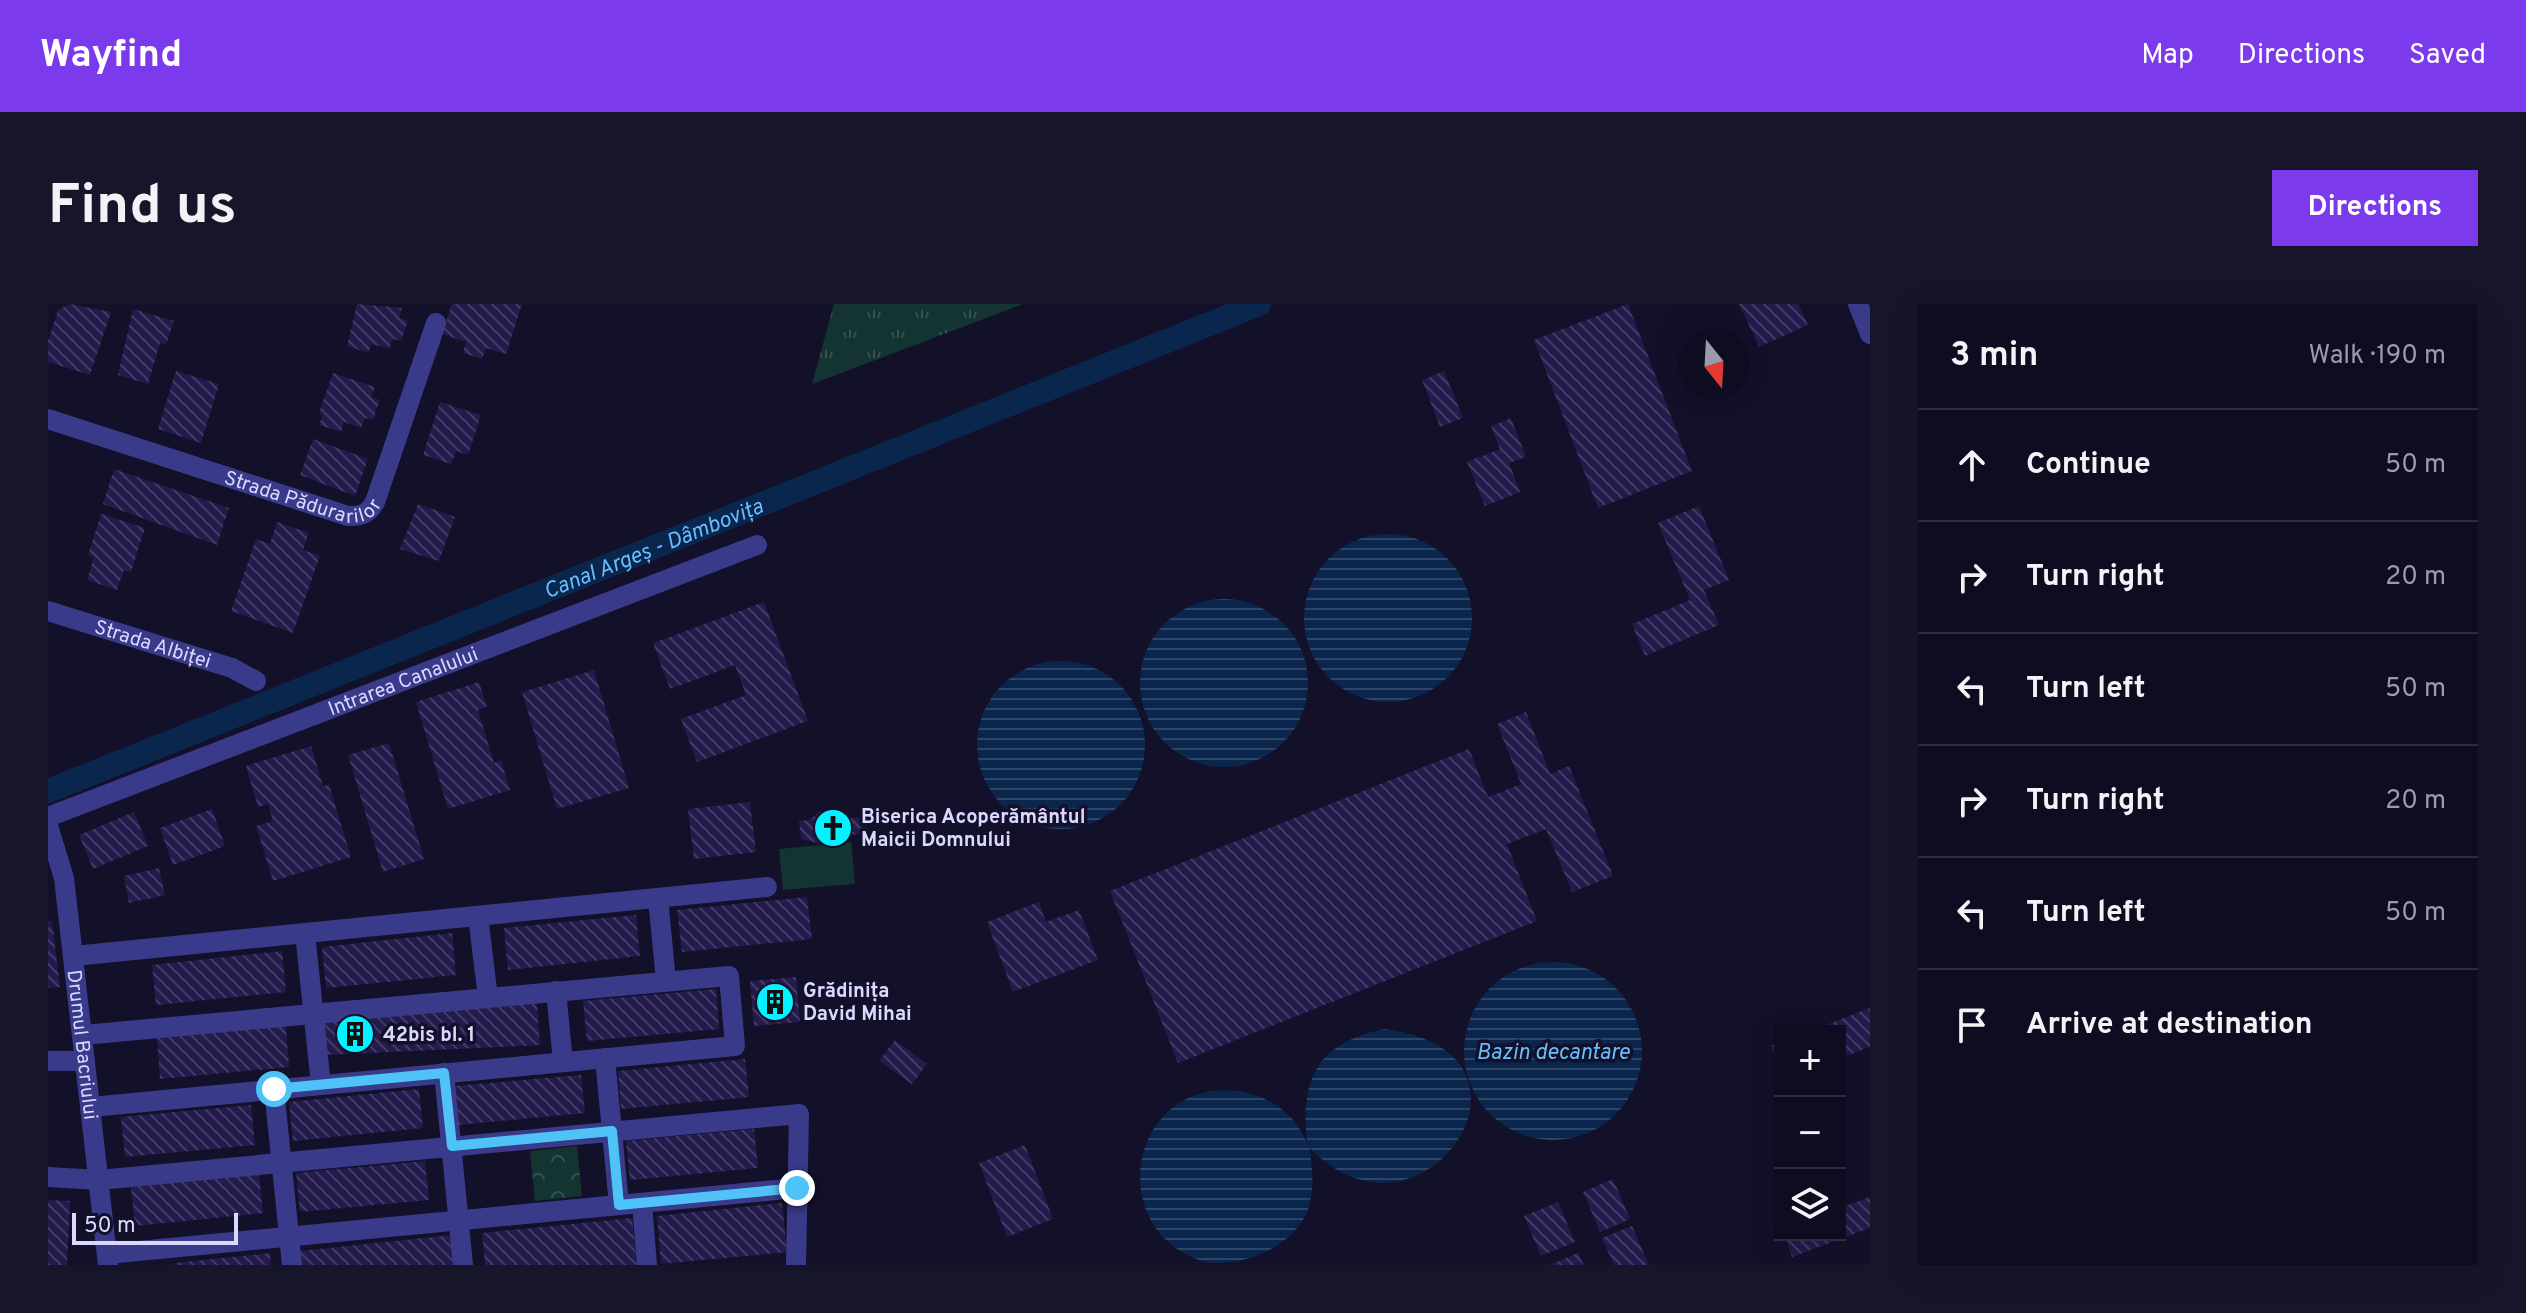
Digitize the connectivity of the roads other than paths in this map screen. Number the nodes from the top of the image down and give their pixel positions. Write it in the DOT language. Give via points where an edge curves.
graph roads {
  1 [pos="1858,304"];
  2 [pos="436,323"];
  3 [pos="1870,334"];
  4 [pos="48,419"];
  5 [pos="757,545"];
  6 [pos="48,611"];
  7 [pos="256,681"];
  8 [pos="48,817"];
  9 [pos="48,826"];
  10 [pos="767,887"];
  11 [pos="658,898"];
  12 [pos="478,916"];
  13 [pos="305,933"];
  14 [pos="74,956"];
  15 [pos="666,981"];
  16 [pos="556,991"];
  17 [pos="488,998"];
  18 [pos="314,1013"];
  19 [pos="83,1035"];
  20 [pos="605,1058"];
  21 [pos="48,1061"];
  22 [pos="85,1061"];
  23 [pos="563,1062"];
  24 [pos="444,1073"];
  25 [pos="321,1085"];
  26 [pos="274,1089"];
  27 [pos="91,1107"];
  28 [pos="612,1131"];
  29 [pos="452,1146"];
  30 [pos="282,1162"];
  31 [pos="48,1177"];
  32 [pos="99,1180"];
  33 [pos="797,1188"];
  34 [pos="642,1203"];
  35 [pos="619,1205"];
  36 [pos="459,1220"];
  37 [pos="289,1236"];
  38 [pos="108,1259"];
  39 [pos="292,1265"];
  40 [pos="463,1265"];
  41 [pos="647,1265"];
  42 [pos="796,1265"];
  1 -- 3 [label="street"];
  2 -- 4 [label="street, Strada Pădurarilor" via="375,502 360,516"];
  5 -- 8 [label="street, Intrarea Canalului"];
  6 -- 7 [label="street, Strada Albiței" via="232,668"];
  9 -- 14 [label="street, Drumul Bacriului" via="62,866"];
  10 -- 11 [label="street"];
  11 -- 12 [label="street"];
  11 -- 15 [label="street"];
  12 -- 13 [label="street"];
  12 -- 17 [label="street"];
  13 -- 14 [label="street"];
  13 -- 18 [label="street"];
  14 -- 19 [label="street, Drumul Bacriului"];
  15 -- 16 [label="street"];
  15 -- 20 [label="street" via="729,976 735,1046"];
  16 -- 17 [label="street"];
  16 -- 23 [label="street"];
  17 -- 18 [label="street"];
  18 -- 19 [label="street"];
  18 -- 25 [label="street"];
  19 -- 22 [label="street, Drumul Bacriului"];
  20 -- 23 [label="street"];
  20 -- 28 [label="street"];
  21 -- 22 [label="street"];
  22 -- 27 [label="street, Drumul Bacriului"];
  23 -- 24 [label="street"];
  24 -- 25 [label="street"];
  24 -- 29 [label="street"];
  25 -- 26 [label="street"];
  26 -- 27 [label="street"];
  26 -- 30 [label="street"];
  27 -- 32 [label="street, Drumul Bacriului"];
  28 -- 29 [label="street"];
  28 -- 33 [label="street" via="799,1114"];
  28 -- 35 [label="street"];
  29 -- 30 [label="street"];
  29 -- 36 [label="street"];
  30 -- 32 [label="street"];
  30 -- 37 [label="street"];
  31 -- 32 [label="street"];
  32 -- 38 [label="street, Drumul Bacriului"];
  33 -- 34 [label="street"];
  33 -- 42 [label="street"];
  34 -- 35 [label="street"];
  34 -- 41 [label="street"];
  35 -- 36 [label="street"];
  36 -- 37 [label="street"];
  36 -- 40 [label="street"];
  37 -- 38 [label="street"];
  37 -- 39 [label="street"];
}
